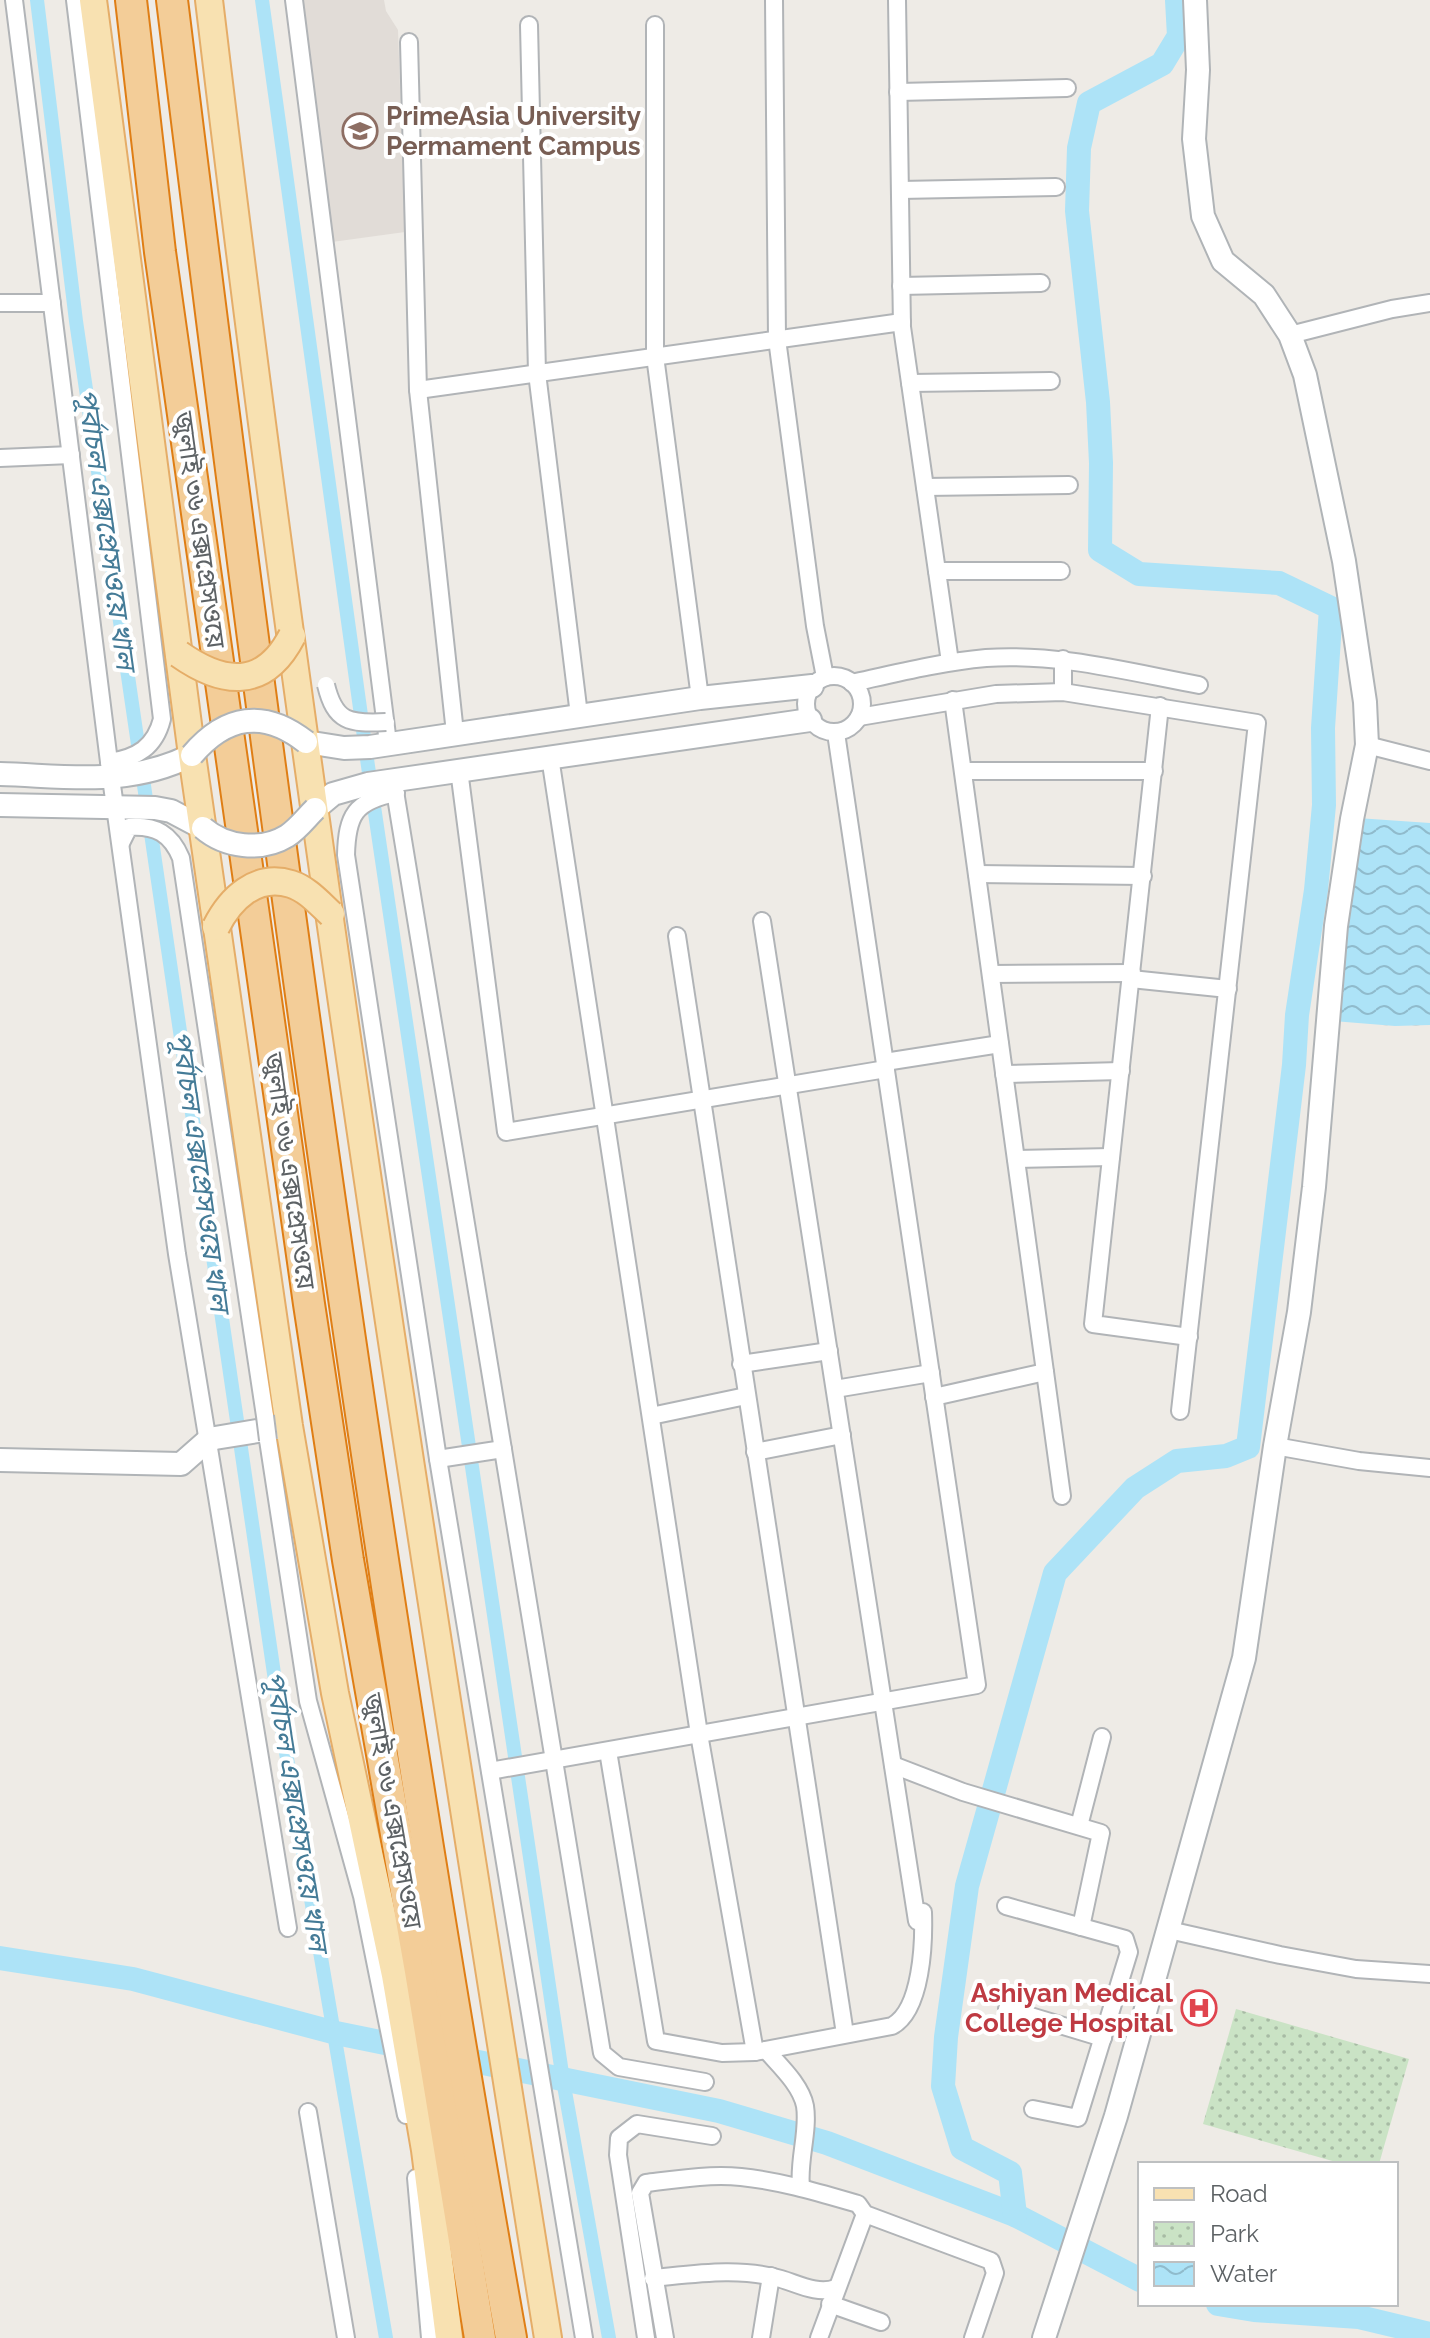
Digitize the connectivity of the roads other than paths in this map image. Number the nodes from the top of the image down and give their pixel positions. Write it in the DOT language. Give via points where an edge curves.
graph roads {
  1 [pos="14,0"];
  2 [pos="75,0"];
  3 [pos="93,0"];
  4 [pos="131,0"];
  5 [pos="172,0"];
  6 [pos="294,0"];
  7 [pos="774,0"];
  8 [pos="897,0"];
  9 [pos="1195,0"];
  10 [pos="207,5"];
  11 [pos="529,25"];
  12 [pos="655,25"];
  13 [pos="409,42"];
  14 [pos="1067,88"];
  15 [pos="898,92"];
  16 [pos="1056,187"];
  17 [pos="900,190"];
  18 [pos="1041,283"];
  19 [pos="901,286"];
  20 [pos="0,303"];
  21 [pos="52,303"];
  22 [pos="1430,303"];
  23 [pos="902,322"];
  24 [pos="1290,335"];
  25 [pos="777,339"];
  26 [pos="655,356"];
  27 [pos="537,373"];
  28 [pos="1051,381"];
  29 [pos="910,383"];
  30 [pos="418,390"];
  31 [pos="71,455"];
  32 [pos="0,458"];
  33 [pos="1069,485"];
  34 [pos="925,487"];
  35 [pos="937,571"];
  36 [pos="1061,571"];
  37 [pos="292,636"];
  38 [pos="179,654"];
  39 [pos="1063,659"];
  40 [pos="950,662"];
  41 [pos="818,681"];
  42 [pos="852,683"];
  43 [pos="326,685"];
  44 [pos="1199,685"];
  45 [pos="1063,692"];
  46 [pos="700,698"];
  47 [pos="953,700"];
  48 [pos="1160,706"];
  49 [pos="579,715"];
  50 [pos="859,717"];
  51 [pos="810,720"];
  52 [pos="387,732"];
  53 [pos="455,733"];
  54 [pos="836,733"];
  55 [pos="306,742"];
  56 [pos="1367,745"];
  57 [pos="192,755"];
  58 [pos="550,757"];
  59 [pos="1430,761"];
  60 [pos="110,770"];
  61 [pos="459,770"];
  62 [pos="963,771"];
  63 [pos="1154,771"];
  64 [pos="0,774"];
  65 [pos="395,786"];
  66 [pos="0,805"];
  67 [pos="116,809"];
  68 [pos="315,809"];
  69 [pos="203,828"];
  70 [pos="121,843"];
  71 [pos="977,874"];
  72 [pos="1143,876"];
  73 [pos="331,914"];
  74 [pos="762,921"];
  75 [pos="216,927"];
  76 [pos="677,936"];
  77 [pos="991,974"];
  78 [pos="1131,976"];
  79 [pos="1228,989"];
  80 [pos="1000,1044"];
  81 [pos="885,1066"];
  82 [pos="1121,1071"];
  83 [pos="1004,1074"];
  84 [pos="788,1085"];
  85 [pos="701,1099"];
  86 [pos="605,1116"];
  87 [pos="1111,1157"];
  88 [pos="1016,1159"];
  89 [pos="1189,1337"];
  90 [pos="829,1351"];
  91 [pos="741,1364"];
  92 [pos="1045,1372"];
  93 [pos="931,1373"];
  94 [pos="835,1389"];
  95 [pos="746,1396"];
  96 [pos="934,1397"];
  97 [pos="1180,1411"];
  98 [pos="651,1416"];
  99 [pos="272,1428"];
  100 [pos="842,1435"];
  101 [pos="210,1440"];
  102 [pos="1275,1446"];
  103 [pos="503,1449"];
  104 [pos="755,1452"];
  105 [pos="438,1459"];
  106 [pos="0,1460"];
  107 [pos="1430,1468"];
  108 [pos="1062,1496"];
  109 [pos="888,1702"];
  110 [pos="794,1716"];
  111 [pos="699,1734"];
  112 [pos="1102,1737"];
  113 [pos="608,1751"];
  114 [pos="554,1760"];
  115 [pos="893,1765"];
  116 [pos="490,1771"];
  117 [pos="1079,1826"];
  118 [pos="1006,1906"];
  119 [pos="917,1921"];
  120 [pos="1081,1927"];
  121 [pos="288,1928"];
  122 [pos="1169,1930"];
  123 [pos="411,1972"];
  124 [pos="1430,1974"];
  125 [pos="1007,2009"];
  126 [pos="845,2034"];
  127 [pos="1103,2038"];
  128 [pos="760,2051"];
  129 [pos="705,2082"];
  130 [pos="1033,2109"];
  131 [pos="308,2112"];
  132 [pos="541,2118"];
  133 [pos="712,2136"];
  134 [pos="442,2147"];
  135 [pos="801,2187"];
  136 [pos="865,2214"];
  137 [pos="771,2276"];
  138 [pos="653,2278"];
  139 [pos="833,2296"];
  140 [pos="881,2322"];
  141 [pos="1044,2337"];
  142 [pos="346,2338"];
  143 [pos="430,2338"];
  144 [pos="449,2338"];
  145 [pos="480,2338"];
  146 [pos="511,2338"];
  147 [pos="548,2338"];
  148 [pos="582,2338"];
  149 [pos="646,2338"];
  150 [pos="665,2338"];
  151 [pos="761,2338"];
  152 [pos="819,2338"];
  153 [pos="973,2338"];
  1 -- 21 [label="street"];
  2 -- 60 [label="street" via="162,719 149,746"];
  3 -- 38 [label="main road"];
  4 -- 123 [label="highway, জুলাই ৩৬ এক্সপ্রেসওয়ে" via="160,252 309,1304"];
  5 -- 123 [label="highway, জুলাই ৩৬ এক্সপ্রেসওয়ে" via="341,1284"];
  6 -- 52 [label="street"];
  7 -- 25 [label="street"];
  8 -- 15 [label="street"];
  9 -- 24 [label="street" via="1194,139 1203,216 1223,261 1264,295"];
  10 -- 37 [label="main road"];
  11 -- 27 [label="street"];
  12 -- 26 [label="street"];
  13 -- 30 [label="street"];
  14 -- 15 [label="street"];
  15 -- 17 [label="street"];
  16 -- 17 [label="street"];
  17 -- 19 [label="street"];
  18 -- 19 [label="street"];
  19 -- 23 [label="street"];
  20 -- 21 [label="street"];
  21 -- 31 [label="street"];
  22 -- 24 [label="street"];
  23 -- 25 [label="street"];
  23 -- 29 [label="street"];
  24 -- 56 [label="street" via="1305,375 1344,561"];
  25 -- 26 [label="street"];
  25 -- 41 [label="street"];
  26 -- 27 [label="street"];
  26 -- 46 [label="street"];
  27 -- 30 [label="street"];
  27 -- 49 [label="street"];
  28 -- 29 [label="street"];
  29 -- 34 [label="street"];
  30 -- 53 [label="street"];
  31 -- 32 [label="street"];
  31 -- 60 [label="street"];
  33 -- 34 [label="street"];
  34 -- 35 [label="street"];
  35 -- 36 [label="street"];
  35 -- 40 [label="street"];
  37 -- 38 [label="main road, bridge" via="272,665 245,678 209,673"];
  37 -- 55 [label="main road"];
  38 -- 57 [label="main road"];
  39 -- 40 [label="street"];
  39 -- 44 [label="street"];
  39 -- 45 [label="street"];
  40 -- 42 [label="street"];
  41 -- 42 [label="street" via="839,676"];
  41 -- 46 [label="street"];
  41 -- 51 [label="street" via="806,699"];
  42 -- 50 [label="street" via="861,695"];
  43 -- 52 [label="street, bridge" via="331,707 344,718"];
  45 -- 47 [label="street"];
  45 -- 48 [label="street"];
  46 -- 49 [label="street"];
  47 -- 50 [label="street"];
  47 -- 62 [label="street"];
  48 -- 63 [label="street"];
  48 -- 79 [label="street" via="1257,723"];
  49 -- 53 [label="street"];
  50 -- 54 [label="street"];
  51 -- 54 [label="street" via="821,730"];
  51 -- 58 [label="street"];
  52 -- 53 [label="street"];
  52 -- 55 [label="street" via="344,748"];
  54 -- 81 [label="street"];
  55 -- 57 [label="street, bridge" via="279,725 254,720 212,734"];
  55 -- 68 [label="main road"];
  56 -- 59 [label="street"];
  56 -- 102 [label="street" via="1336,926 1314,1187"];
  57 -- 60 [label="street" via="151,771"];
  57 -- 69 [label="main road"];
  58 -- 61 [label="street"];
  58 -- 86 [label="street"];
  60 -- 64 [label="street"];
  60 -- 67 [label="street"];
  61 -- 65 [label="street"];
  61 -- 86 [label="street" via="506,1132"];
  62 -- 63 [label="street"];
  62 -- 71 [label="street"];
  63 -- 72 [label="street"];
  65 -- 68 [label="street" via="368,784 333,794"];
  65 -- 103 [label="street"];
  65 -- 105 [label="street" via="355,811 347,827 346,855"];
  66 -- 67 [label="street"];
  67 -- 69 [label="street" via="171,811"];
  67 -- 70 [label="street"];
  68 -- 69 [label="street, bridge" via="287,835 261,844 225,842"];
  68 -- 73 [label="main road"];
  69 -- 75 [label="main road"];
  70 -- 99 [label="street" via="129,827 143,826 158,829 177,846"];
  70 -- 101 [label="street" via="177,1254"];
  71 -- 72 [label="street"];
  71 -- 77 [label="street"];
  72 -- 78 [label="street"];
  73 -- 75 [label="main road, bridge" via="293,884 271,882 238,894"];
  73 -- 147 [label="main road"];
  74 -- 84 [label="street"];
  75 -- 99 [label="main road"];
  76 -- 85 [label="street"];
  77 -- 78 [label="street"];
  77 -- 80 [label="street"];
  78 -- 79 [label="street"];
  78 -- 82 [label="street"];
  79 -- 89 [label="street"];
  80 -- 81 [label="street"];
  80 -- 83 [label="street"];
  81 -- 84 [label="street"];
  81 -- 93 [label="street"];
  82 -- 83 [label="street"];
  82 -- 87 [label="street"];
  83 -- 88 [label="street"];
  84 -- 85 [label="street"];
  84 -- 90 [label="street"];
  85 -- 86 [label="street"];
  85 -- 91 [label="street"];
  86 -- 98 [label="street"];
  87 -- 88 [label="street"];
  87 -- 89 [label="street" via="1093,1324"];
  88 -- 92 [label="street"];
  89 -- 97 [label="street"];
  90 -- 91 [label="street"];
  90 -- 94 [label="street"];
  91 -- 95 [label="street"];
  92 -- 96 [label="street"];
  92 -- 108 [label="street"];
  93 -- 94 [label="street"];
  93 -- 96 [label="street"];
  94 -- 100 [label="street"];
  95 -- 98 [label="street"];
  95 -- 104 [label="street"];
  96 -- 109 [label="street" via="977,1685"];
  98 -- 111 [label="street"];
  99 -- 101 [label="street"];
  99 -- 123 [label="main road" via="335,1693"];
  100 -- 104 [label="street"];
  100 -- 109 [label="street"];
  101 -- 106 [label="street" via="181,1464"];
  101 -- 121 [label="street"];
  102 -- 107 [label="street"];
  102 -- 122 [label="street" via="1244,1658"];
  103 -- 105 [label="street"];
  103 -- 114 [label="street"];
  104 -- 110 [label="street"];
  105 -- 116 [label="street"];
  109 -- 110 [label="street"];
  109 -- 115 [label="street"];
  109 -- 126 [label="street" via="923,1913 923,1952 902,2021"];
  110 -- 111 [label="street"];
  110 -- 126 [label="street"];
  111 -- 113 [label="street"];
  111 -- 128 [label="street"];
  112 -- 117 [label="street"];
  113 -- 114 [label="street"];
  113 -- 128 [label="street" via="656,2041 722,2053"];
  114 -- 116 [label="street"];
  114 -- 129 [label="street" via="602,2053 619,2067"];
  115 -- 117 [label="street"];
  115 -- 119 [label="street"];
  116 -- 148 [label="street"];
  117 -- 120 [label="street" via="1101,1833"];
  118 -- 120 [label="street"];
  120 -- 127 [label="street" via="1128,1944"];
  122 -- 124 [label="street" via="1356,1969"];
  122 -- 141 [label="street"];
  123 -- 134 [label="highway, জুলাই ৩৬ এক্সপ্রেসওয়ে"];
  123 -- 134 [label="main road"];
  125 -- 127 [label="street"];
  126 -- 128 [label="street"];
  127 -- 130 [label="street" via="1078,2118"];
  128 -- 135 [label="street" via="796,2087 805,2104"];
  131 -- 142 [label="street"];
  132 -- 148 [label="street"];
  133 -- 149 [label="street" via="637,2124 619,2138"];
  134 -- 143 [label="street"];
  134 -- 144 [label="main road"];
  134 -- 145 [label="highway, জুলাই ৩৬ এক্সপ্রেসওয়ে"];
  134 -- 146 [label="highway, জুলাই ৩৬ এক্সপ্রেসওয়ে"];
  135 -- 136 [label="street" via="858,2204"];
  135 -- 138 [label="street" via="741,2177 646,2183 640,2193"];
  136 -- 139 [label="street"];
  136 -- 153 [label="street" via="991,2261 995,2273"];
  137 -- 138 [label="street" via="737,2272"];
  137 -- 139 [label="street"];
  137 -- 151 [label="street"];
  138 -- 150 [label="street"];
  139 -- 140 [label="street"];
  139 -- 152 [label="street"];
}
